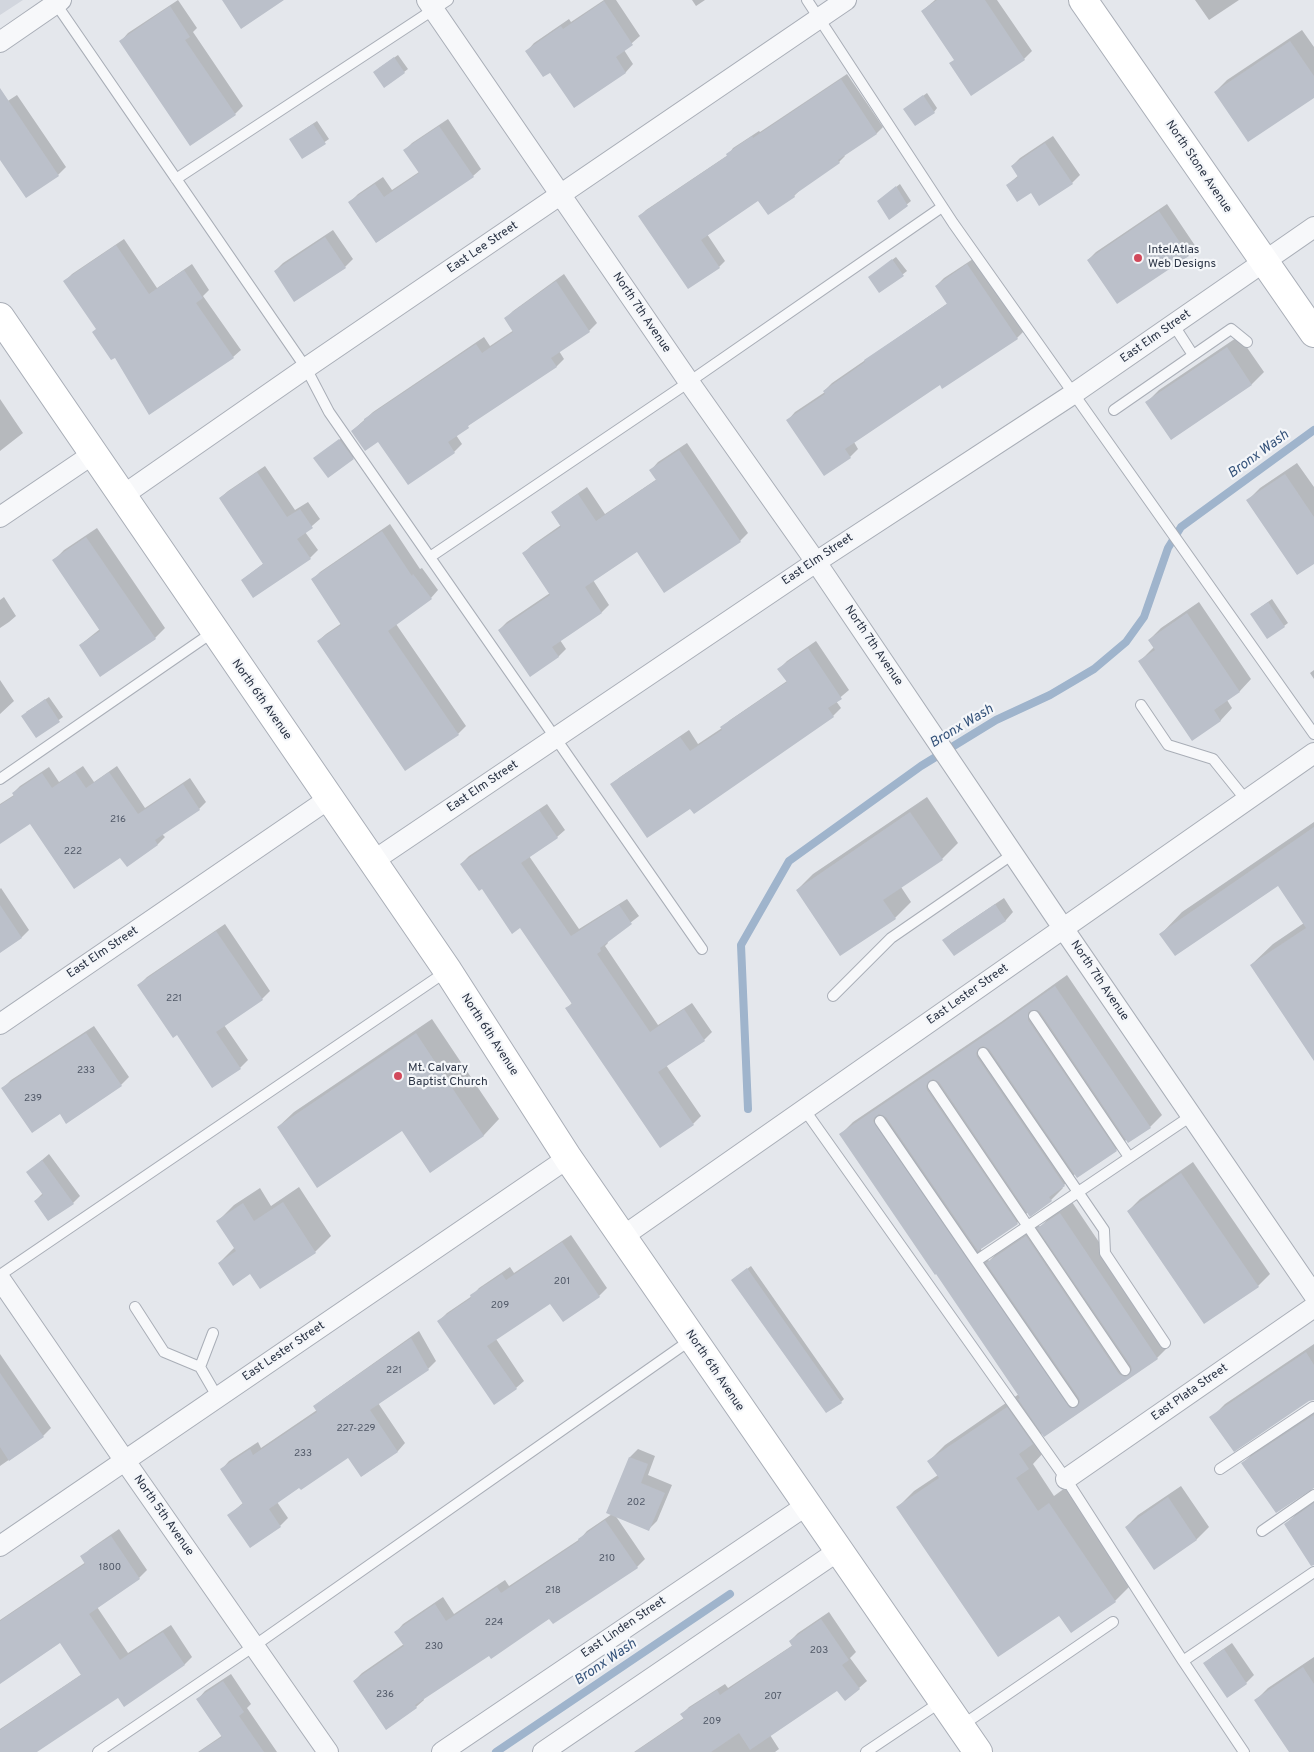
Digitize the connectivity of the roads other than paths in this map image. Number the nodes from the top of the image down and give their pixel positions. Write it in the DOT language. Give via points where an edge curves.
graph roads {
  1 [pos="807,0"];
  2 [pos="846,0"];
  3 [pos="1083,0"];
  4 [pos="57,1"];
  5 [pos="436,3"];
  6 [pos="820,18"];
  7 [pos="0,42"];
  8 [pos="176,179"];
  9 [pos="560,195"];
  10 [pos="942,207"];
  11 [pos="1314,227"];
  12 [pos="1264,261"];
  13 [pos="0,317"];
  14 [pos="1173,324"];
  15 [pos="1314,333"];
  16 [pos="1247,342"];
  17 [pos="1193,356"];
  18 [pos="306,368"];
  19 [pos="689,382"];
  20 [pos="1073,394"];
  21 [pos="1114,410"];
  22 [pos="93,454"];
  23 [pos="122,496"];
  24 [pos="0,518"];
  25 [pos="430,557"];
  26 [pos="816,562"];
  27 [pos="214,631"];
  28 [pos="1141,705"];
  29 [pos="1314,734"];
  30 [pos="556,737"];
  31 [pos="1314,753"];
  32 [pos="0,779"];
  33 [pos="330,798"];
  34 [pos="1246,800"];
  35 [pos="1013,854"];
  36 [pos="373,861"];
  37 [pos="1063,928"];
  38 [pos="702,949"];
  39 [pos="448,971"];
  40 [pos="833,996"];
  41 [pos="1034,1016"];
  42 [pos="0,1024"];
  43 [pos="983,1053"];
  44 [pos="933,1086"];
  45 [pos="804,1109"];
  46 [pos="1191,1116"];
  47 [pos="880,1121"];
  48 [pos="1129,1157"];
  49 [pos="568,1158"];
  50 [pos="1078,1192"];
  51 [pos="1028,1226"];
  52 [pos="622,1237"];
  53 [pos="976,1260"];
  54 [pos="0,1275"];
  55 [pos="0,1279"];
  56 [pos="1314,1294"];
  57 [pos="135,1307"];
  58 [pos="1314,1307"];
  59 [pos="213,1333"];
  60 [pos="692,1339"];
  61 [pos="1165,1343"];
  62 [pos="200,1367"];
  63 [pos="1125,1370"];
  64 [pos="218,1398"];
  65 [pos="1073,1402"];
  66 [pos="1314,1407"];
  67 [pos="125,1462"];
  68 [pos="1220,1469"];
  69 [pos="1066,1479"];
  70 [pos="1314,1495"];
  71 [pos="806,1505"];
  72 [pos="1262,1531"];
  73 [pos="0,1546"];
  74 [pos="838,1551"];
  75 [pos="1314,1572"];
  76 [pos="1113,1622"];
  77 [pos="254,1646"];
  78 [pos="1183,1661"];
  79 [pos="943,1700"];
  80 [pos="960,1726"];
  81 [pos="98,1752"];
  82 [pos="328,1752"];
  83 [pos="442,1752"];
  84 [pos="542,1752"];
  85 [pos="866,1752"];
  86 [pos="978,1752"];
  87 [pos="1244,1752"];
  1 -- 6 [label="lane"];
  2 -- 6 [label="street, East Lee Street"];
  3 -- 12 [label="street, North Stone Avenue"];
  4 -- 7 [label="street"];
  4 -- 8 [label="lane"];
  5 -- 8 [label="lane"];
  5 -- 9 [label="street, North 7th Avenue"];
  6 -- 9 [label="street, East Lee Street"];
  6 -- 10 [label="lane"];
  8 -- 18 [label="lane"];
  9 -- 18 [label="street, East Lee Street"];
  9 -- 19 [label="street, North 7th Avenue"];
  10 -- 19 [label="lane"];
  10 -- 20 [label="lane"];
  11 -- 12 [label="street, East Elm Street"];
  12 -- 14 [label="street, East Elm Street"];
  12 -- 15 [label="street, North Stone Avenue"];
  13 -- 22 [label="street, North 6th Avenue"];
  14 -- 17 [label="lane"];
  14 -- 20 [label="street, East Elm Street"];
  16 -- 17 [label="lane" via="1231,329"];
  17 -- 21 [label="lane"];
  18 -- 23 [label="street, East Lee Street"];
  18 -- 25 [label="lane" via="329,412"];
  19 -- 25 [label="lane"];
  19 -- 26 [label="street, North 7th Avenue"];
  20 -- 26 [label="street, East Elm Street"];
  20 -- 29 [label="lane"];
  22 -- 23 [label="street, North 6th Avenue"];
  22 -- 24 [label="street"];
  23 -- 27 [label="street, North 6th Avenue"];
  25 -- 30 [label="lane"];
  26 -- 30 [label="street, East Elm Street"];
  26 -- 35 [label="street, North 7th Avenue"];
  27 -- 32 [label="lane"];
  27 -- 33 [label="street, North 6th Avenue"];
  28 -- 34 [label="lane" via="1168,745 1213,759"];
  30 -- 36 [label="street, East Elm Street"];
  30 -- 38 [label="lane"];
  31 -- 34 [label="street, East Lester Street"];
  33 -- 36 [label="street, North 6th Avenue"];
  33 -- 42 [label="street, East Elm Street"];
  34 -- 37 [label="street, East Lester Street"];
  35 -- 37 [label="street, North 7th Avenue"];
  35 -- 40 [label="lane" via="891,938"];
  36 -- 39 [label="street, North 6th Avenue"];
  37 -- 45 [label="street, East Lester Street"];
  37 -- 46 [label="street, North 7th Avenue"];
  39 -- 49 [label="street, North 6th Avenue"];
  39 -- 54 [label="lane"];
  41 -- 48 [label="lane"];
  43 -- 50 [label="lane"];
  44 -- 51 [label="lane"];
  45 -- 52 [label="street, East Lester Street"];
  45 -- 69 [label="lane"];
  46 -- 48 [label="lane"];
  46 -- 56 [label="street, North 7th Avenue"];
  47 -- 53 [label="lane"];
  48 -- 50 [label="lane"];
  49 -- 52 [label="street, North 6th Avenue"];
  49 -- 64 [label="street, East Lester Street"];
  50 -- 51 [label="lane"];
  50 -- 61 [label="lane" via="1104,1230 1105,1254"];
  51 -- 53 [label="lane"];
  51 -- 63 [label="lane"];
  52 -- 60 [label="street, North 6th Avenue"];
  53 -- 65 [label="lane"];
  55 -- 67 [label="street, North 5th Avenue"];
  57 -- 62 [label="lane" via="164,1352"];
  58 -- 69 [label="street, East Plata Street"];
  59 -- 62 [label="lane"];
  60 -- 71 [label="street, North 6th Avenue"];
  60 -- 77 [label="lane"];
  62 -- 64 [label="lane"];
  64 -- 67 [label="street, East Lester Street"];
  66 -- 68 [label="lane"];
  67 -- 73 [label="street, East Lester Street"];
  67 -- 77 [label="street, North 5th Avenue"];
  69 -- 78 [label="lane"];
  70 -- 72 [label="lane"];
  71 -- 74 [label="street, North 6th Avenue"];
  71 -- 83 [label="street, East Linden Street"];
  74 -- 79 [label="street, North 6th Avenue"];
  74 -- 84 [label="street"];
  75 -- 78 [label="lane"];
  76 -- 80 [label="lane"];
  77 -- 81 [label="lane"];
  77 -- 82 [label="street, North 5th Avenue"];
  78 -- 87 [label="lane"];
  79 -- 80 [label="street, North 6th Avenue"];
  79 -- 85 [label="lane"];
  80 -- 86 [label="street, North 6th Avenue"];
}
